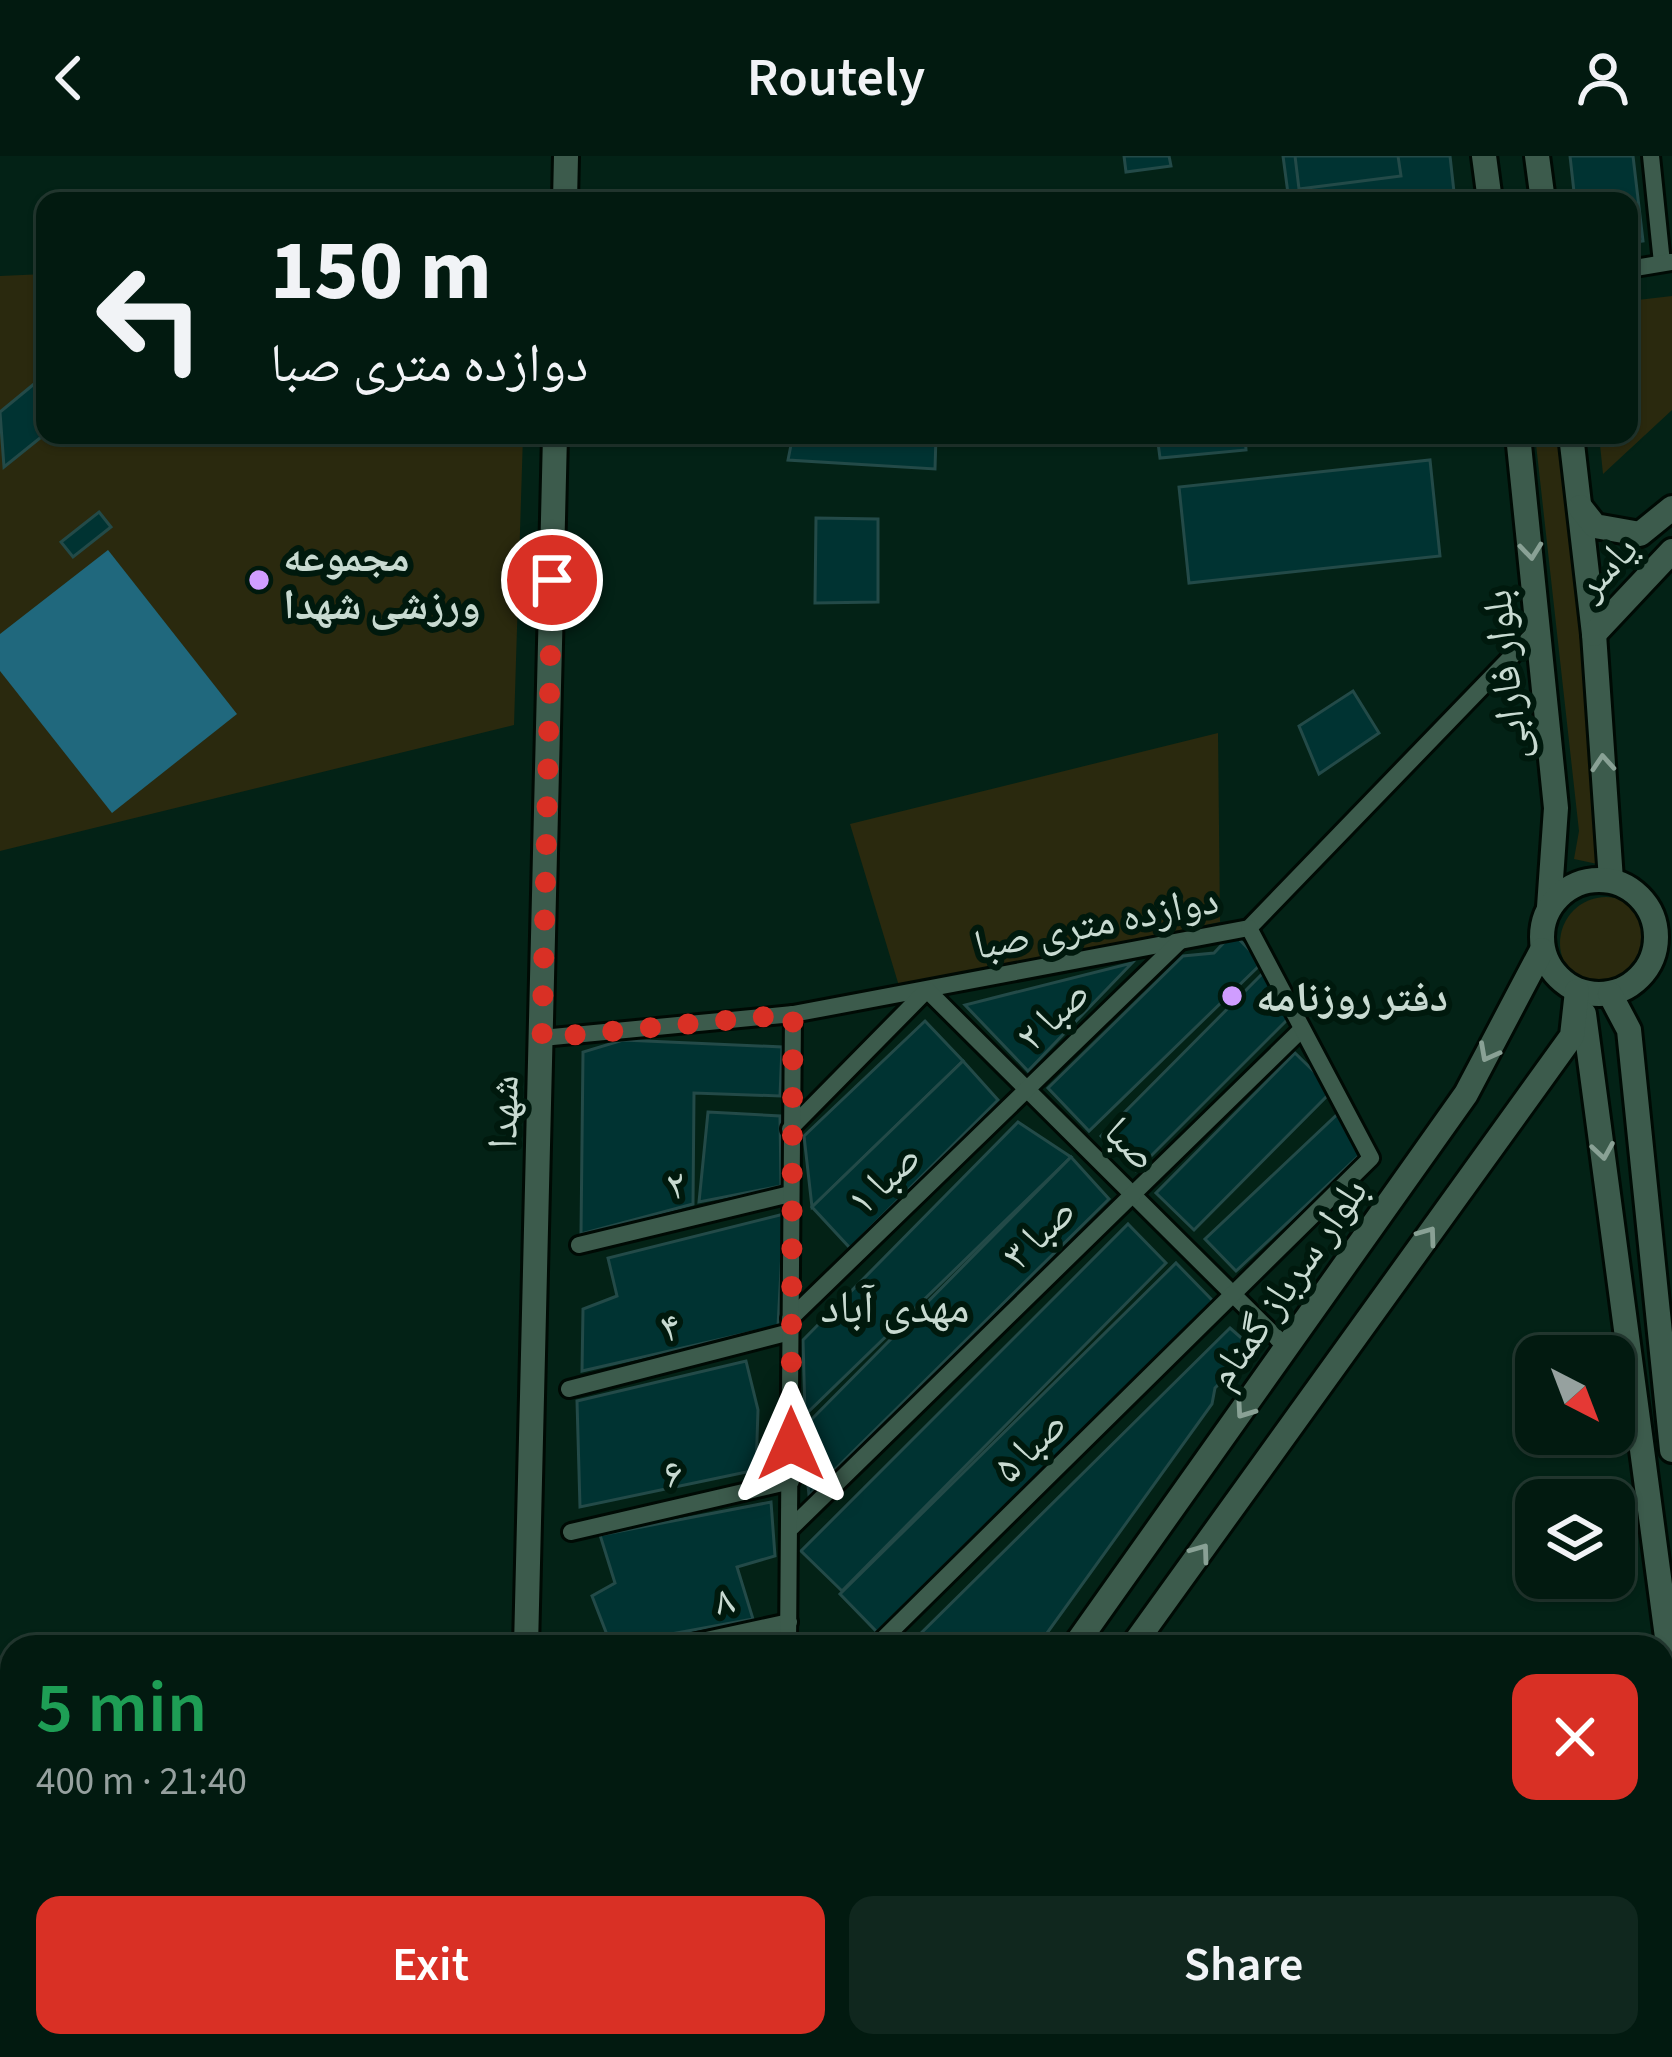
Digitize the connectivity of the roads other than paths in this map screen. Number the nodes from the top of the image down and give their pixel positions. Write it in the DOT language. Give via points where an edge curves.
graph roads {
  1 [pos="566,156"];
  2 [pos="1484,156"];
  3 [pos="1537,156"];
  4 [pos="1651,156"];
  5 [pos="565,192"];
  6 [pos="1489,192"];
  7 [pos="1542,192"];
  8 [pos="1667,262"];
  9 [pos="555,444"];
  10 [pos="1519,444"];
  11 [pos="1571,444"];
  12 [pos="1579,506"];
  13 [pos="1672,508"];
  14 [pos="1672,551"];
  15 [pos="1539,628"];
  16 [pos="1594,634"];
  17 [pos="1611,880"];
  18 [pos="1659,906"];
  19 [pos="1549,907"];
  20 [pos="1250,928"];
  21 [pos="1179,941"];
  22 [pos="1542,950"];
  23 [pos="1662,956"];
  24 [pos="927,990"];
  25 [pos="1591,992"];
  26 [pos="793,1014"];
  27 [pos="1301,1030"];
  28 [pos="542,1038"];
  29 [pos="1026,1089"];
  30 [pos="790,1129"];
  31 [pos="1649,1190"];
  32 [pos="1130,1192"];
  33 [pos="790,1193"];
  34 [pos="1610,1196"];
  35 [pos="579,1245"];
  36 [pos="1233,1294"];
  37 [pos="790,1326"];
  38 [pos="1287,1348"];
  39 [pos="569,1389"];
  40 [pos="1672,1450"];
  41 [pos="791,1481"];
  42 [pos="792,1527"];
  43 [pos="571,1532"];
  44 [pos="789,1622"];
  45 [pos="526,1635"];
  46 [pos="729,1635"];
  47 [pos="788,1635"];
  48 [pos="886,1635"];
  49 [pos="1083,1635"];
  50 [pos="1141,1635"];
  51 [pos="1669,1635"];
  1 -- 5 [label="main road"];
  2 -- 6 [label="main road"];
  3 -- 7 [label="main road"];
  4 -- 8 [label="street"];
  9 -- 28 [label="main road, شهدا"];
  10 -- 15 [label="main road, بلوار فارابی, one-way"];
  11 -- 12 [label="main road"];
  12 -- 13 [label="main road, یاسر" via="1595,526 1640,533"];
  12 -- 16 [label="main road"];
  14 -- 16 [label="main road, یاسر"];
  15 -- 19 [label="main road, بلوار فارابی" via="1556,808"];
  15 -- 20 [label="street, دوازده متری صبا"];
  17 -- 16 [label="main road, one-way"];
  17 -- 18 [label="main road"];
  17 -- 19 [label="main road" via="1579,883"];
  18 -- 23 [label="main road"];
  19 -- 22 [label="main road"];
  20 -- 21 [label="street, دوازده متری صبا"];
  20 -- 27 [label="street"];
  21 -- 24 [label="street, دوازده متری صبا"];
  21 -- 29 [label="street, صبا ۲"];
  22 -- 25 [label="main road" via="1555,975"];
  22 -- 38 [label="main road, بلوار سرباز گمنام, one-way" via="1466,1094"];
  23 -- 25 [label="main road" via="1636,981"];
  24 -- 26 [label="street, دوازده متری صبا"];
  24 -- 29 [label="street, صبا"];
  24 -- 30 [label="street"];
  25 -- 31 [label="main road" via="1628,1030"];
  25 -- 34 [label="main road, one-way" via="1584,1027"];
  50 -- 25 [label="main road, بلوار سرباز گمنام, one-way" via="1572,1036"];
  26 -- 28 [label="street, دوازده متری صبا"];
  26 -- 30 [label="street"];
  27 -- 32 [label="street, صبا ۳"];
  27 -- 36 [label="street, صبا ۵" via="1371,1158"];
  28 -- 45 [label="main road, شهدا"];
  29 -- 32 [label="street, صبا"];
  29 -- 37 [label="street, صبا ۱"];
  30 -- 33 [label="street"];
  31 -- 34 [label="main road"];
  31 -- 40 [label="main road"];
  32 -- 36 [label="street, صبا"];
  32 -- 42 [label="street, صبا ۳"];
  33 -- 35 [label="street, ۲"];
  33 -- 37 [label="street"];
  34 -- 51 [label="main road"];
  36 -- 38 [label="street, صبا"];
  36 -- 48 [label="street, صبا ۵"];
  37 -- 39 [label="street, ۴"];
  37 -- 41 [label="street"];
  38 -- 49 [label="main road, بلوار سرباز گمنام, one-way"];
  41 -- 42 [label="street"];
  41 -- 43 [label="street, ۶"];
  42 -- 44 [label="street"];
  44 -- 46 [label="street, ۸"];
  44 -- 47 [label="street"];
}
